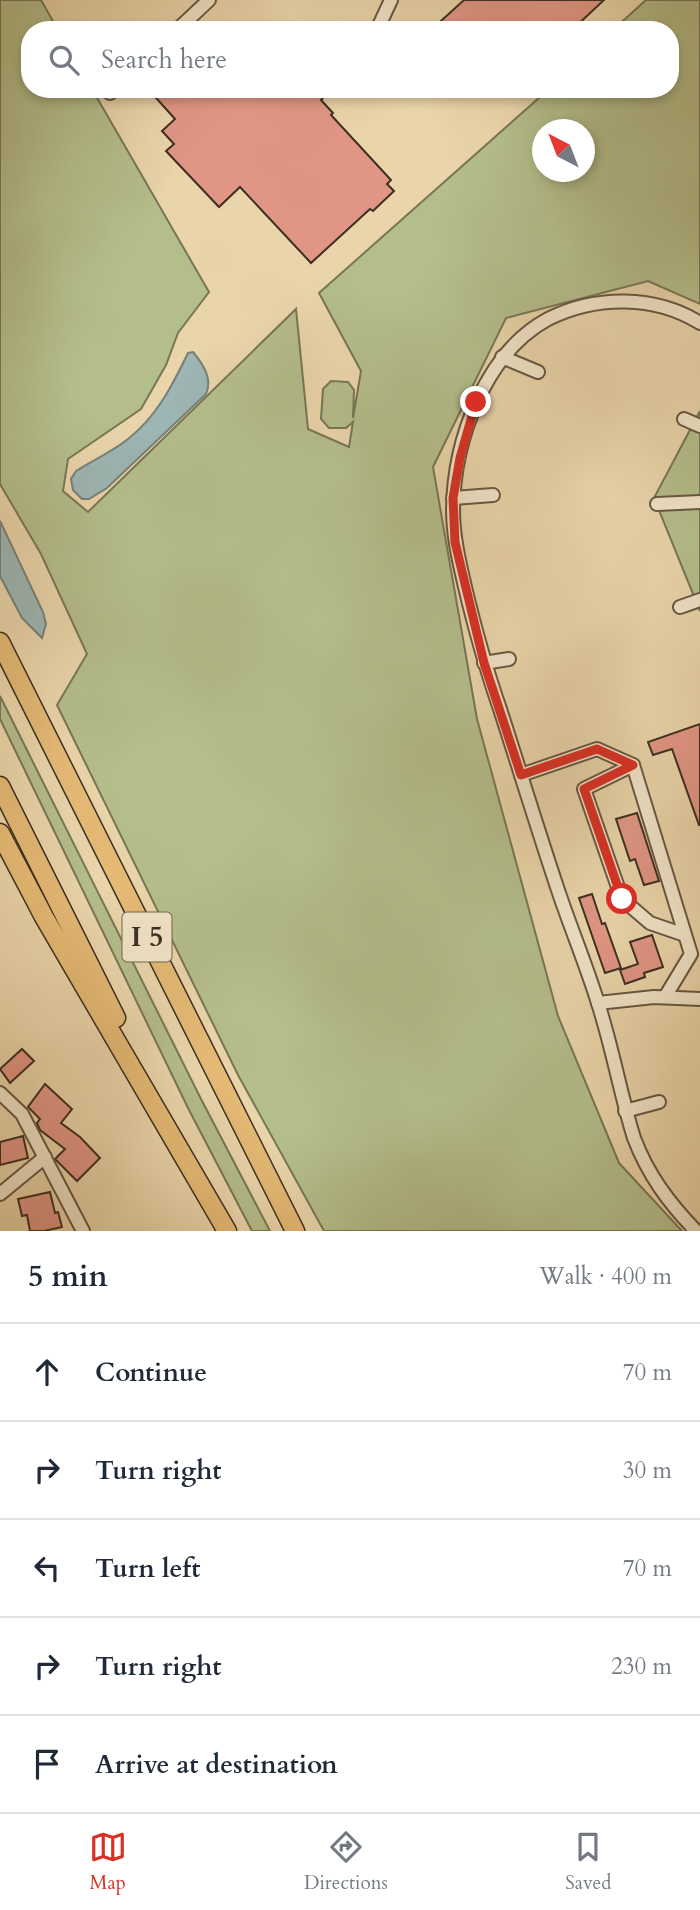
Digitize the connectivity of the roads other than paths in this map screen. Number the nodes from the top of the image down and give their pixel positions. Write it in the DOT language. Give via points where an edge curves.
graph roads {
  1 [pos="209,0"];
  2 [pos="391,0"];
  3 [pos="187,21"];
  4 [pos="381,21"];
  5 [pos="700,323"];
  6 [pos="502,357"];
  7 [pos="538,372"];
  8 [pos="684,419"];
  9 [pos="700,426"];
  10 [pos="493,495"];
  11 [pos="453,498"];
  12 [pos="700,502"];
  13 [pos="657,504"];
  14 [pos="700,600"];
  15 [pos="680,607"];
  16 [pos="0,642"];
  17 [pos="509,659"];
  18 [pos="484,663"];
  19 [pos="633,765"];
  20 [pos="521,775"];
  21 [pos="0,786"];
  22 [pos="0,833"];
  23 [pos="685,934"];
  24 [pos="664,997"];
  25 [pos="700,999"];
  26 [pos="598,1003"];
  27 [pos="0,1093"];
  28 [pos="659,1102"];
  29 [pos="625,1111"];
  30 [pos="45,1157"];
  31 [pos="187,1158"];
  32 [pos="0,1194"];
  33 [pos="83,1231"];
  34 [pos="227,1231"];
  35 [pos="295,1231"];
  36 [pos="696,1231"];
  1 -- 3 [label="street"];
  2 -- 4 [label="street"];
  5 -- 6 [label="street" via="644,302 582,306 531,330"];
  6 -- 7 [label="street"];
  6 -- 11 [label="street" via="476,402"];
  8 -- 9 [label="street"];
  10 -- 11 [label="street"];
  11 -- 18 [label="street" via="455,542"];
  12 -- 13 [label="street"];
  14 -- 15 [label="street"];
  16 -- 35 [label="highway, I 5"];
  17 -- 18 [label="street"];
  18 -- 20 [label="street"];
  19 -- 20 [label="street" via="597,749"];
  19 -- 23 [label="street"];
  19 -- 23 [label="street" via="584,789 622,899 650,923"];
  20 -- 26 [label="street"];
  21 -- 31 [label="highway, I 5"];
  22 -- 31 [label="highway"];
  23 -- 24 [label="street" via="691,954"];
  24 -- 25 [label="street"];
  24 -- 26 [label="street"];
  26 -- 29 [label="street"];
  27 -- 30 [label="street" via="22,1114"];
  28 -- 29 [label="street"];
  29 -- 36 [label="street" via="655,1182"];
  30 -- 32 [label="street"];
  30 -- 33 [label="street"];
  31 -- 34 [label="highway, I 5"];
}
